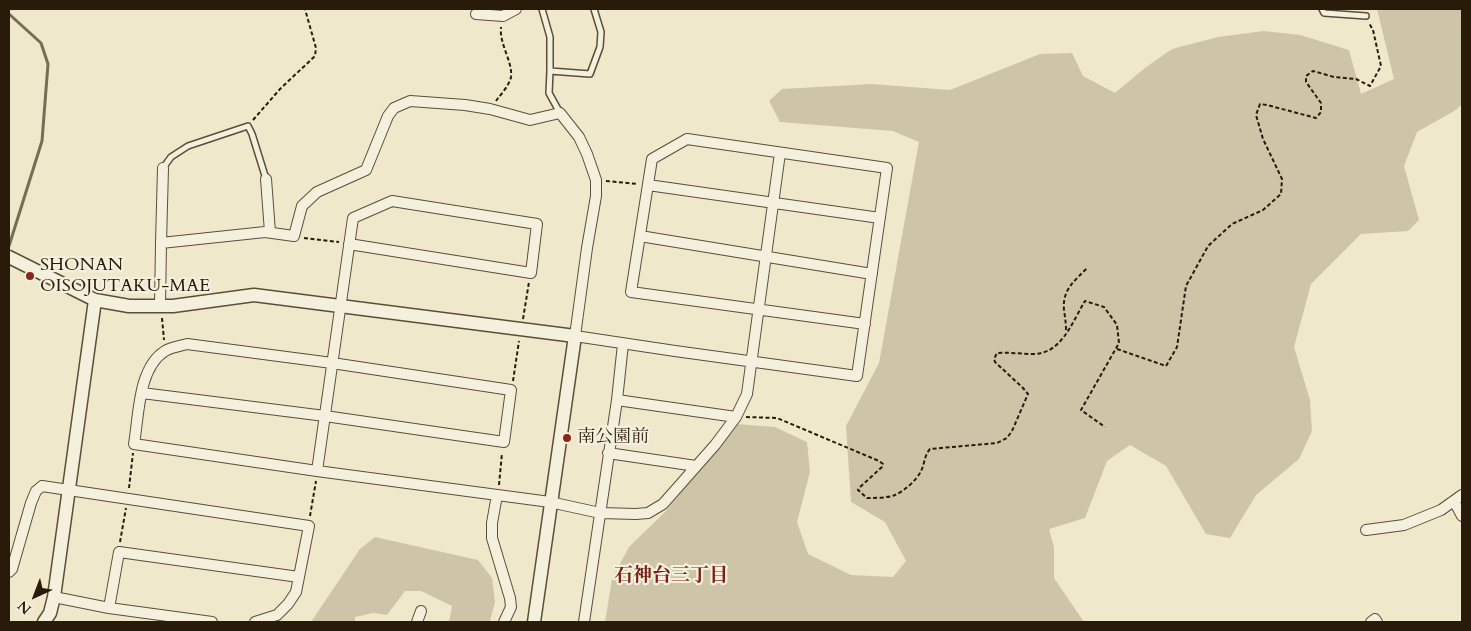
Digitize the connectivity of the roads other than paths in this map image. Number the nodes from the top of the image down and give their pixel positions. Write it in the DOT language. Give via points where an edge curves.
graph roads {
  1 [pos="516,9"];
  2 [pos="542,9"];
  3 [pos="594,9"];
  4 [pos="1322,9"];
  5 [pos="476,14"];
  6 [pos="1366,16"];
  7 [pos="550,70"];
  8 [pos="560,114"];
  9 [pos="780,153"];
  10 [pos="163,168"];
  11 [pos="266,179"];
  12 [pos="648,185"];
  13 [pos="773,203"];
  14 [pos="880,218"];
  15 [pos="270,232"];
  16 [pos="640,236"];
  17 [pos="161,243"];
  18 [pos="349,244"];
  19 [pos="9,257"];
  20 [pos="765,258"];
  21 [pos="872,274"];
  22 [pos="95,300"];
  23 [pos="341,305"];
  24 [pos="160,306"];
  25 [pos="759,310"];
  26 [pos="865,324"];
  27 [pos="575,336"];
  28 [pos="623,344"];
  29 [pos="752,362"];
  30 [pos="332,363"];
  31 [pos="142,393"];
  32 [pos="616,400"];
  33 [pos="325,416"];
  34 [pos="736,417"];
  35 [pos="608,453"];
  36 [pos="696,466"];
  37 [pos="317,471"];
  38 [pos="69,491"];
  39 [pos="497,495"];
  40 [pos="1458,498"];
  41 [pos="550,502"];
  42 [pos="600,513"];
  43 [pos="1462,516"];
  44 [pos="1366,530"];
  45 [pos="9,572"];
  46 [pos="299,576"];
  47 [pos="54,597"];
  48 [pos="110,608"];
  49 [pos="421,612"];
  50 [pos="44,622"];
  51 [pos="212,622"];
  52 [pos="255,622"];
  53 [pos="417,622"];
  54 [pos="504,622"];
  55 [pos="534,622"];
  56 [pos="584,622"];
  57 [pos="1371,622"];
  58 [pos="1378,622"];
  1 -- 5 [label="street" via="503,16"];
  2 -- 7 [label="lane" via="550,37"];
  3 -- 7 [label="lane" via="601,32 600,47 590,74"];
  4 -- 6 [label="lane" via="1324,13"];
  7 -- 8 [label="lane" via="549,93"];
  8 -- 15 [label="street" via="530,120 465,105 410,101 394,108 388,116 366,170 318,192 307,201 302,206 294,236"];
  8 -- 27 [label="street" via="579,136 596,180"];
  9 -- 12 [label="street" via="687,139 652,158"];
  9 -- 13 [label="street"];
  9 -- 14 [label="street" via="887,168"];
  10 -- 11 [label="lane" via="171,157 188,146 248,126"];
  10 -- 17 [label="street"];
  11 -- 15 [label="street"];
  12 -- 13 [label="street"];
  12 -- 16 [label="street"];
  13 -- 14 [label="street"];
  13 -- 20 [label="street"];
  14 -- 21 [label="street"];
  15 -- 17 [label="street"];
  16 -- 20 [label="street"];
  16 -- 25 [label="street" via="631,292"];
  17 -- 24 [label="street"];
  18 -- 18 [label="street" via="531,273 537,224 392,201 353,218"];
  18 -- 23 [label="street"];
  19 -- 22 [label="street"];
  20 -- 21 [label="street"];
  20 -- 25 [label="street"];
  21 -- 26 [label="street"];
  22 -- 24 [label="street" via="129,306"];
  22 -- 38 [label="street"];
  23 -- 24 [label="street" via="254,295"];
  23 -- 27 [label="street"];
  23 -- 30 [label="street"];
  25 -- 26 [label="street"];
  25 -- 29 [label="street"];
  26 -- 29 [label="street" via="857,376"];
  27 -- 28 [label="street"];
  27 -- 41 [label="street"];
  28 -- 29 [label="street"];
  28 -- 32 [label="street"];
  29 -- 34 [label="street" via="747,394"];
  30 -- 31 [label="street" via="187,344 166,350 152,363 144,378"];
  30 -- 33 [label="street"];
  30 -- 33 [label="street" via="511,390 504,442"];
  31 -- 33 [label="street"];
  31 -- 37 [label="street" via="134,444"];
  32 -- 34 [label="street"];
  32 -- 35 [label="street"];
  33 -- 37 [label="street"];
  34 -- 36 [label="street"];
  35 -- 36 [label="street"];
  35 -- 42 [label="street"];
  36 -- 42 [label="street" via="663,504 648,513"];
  37 -- 39 [label="street"];
  38 -- 45 [label="street" via="42,486 36,491"];
  38 -- 46 [label="street" via="309,526"];
  38 -- 47 [label="street"];
  39 -- 41 [label="street"];
  39 -- 54 [label="street" via="492,538 511,607"];
  40 -- 43 [label="street"];
  40 -- 44 [label="street" via="1441,510 1404,525"];
  41 -- 42 [label="street"];
  41 -- 55 [label="street"];
  42 -- 56 [label="street"];
  46 -- 48 [label="street" via="118,552"];
  46 -- 52 [label="street" via="296,592 288,604 277,615"];
  47 -- 48 [label="street"];
  47 -- 50 [label="street"];
  48 -- 51 [label="street"];
  49 -- 53 [label="street"];
  57 -- 58 [label="street" via="1375,619"];
}
